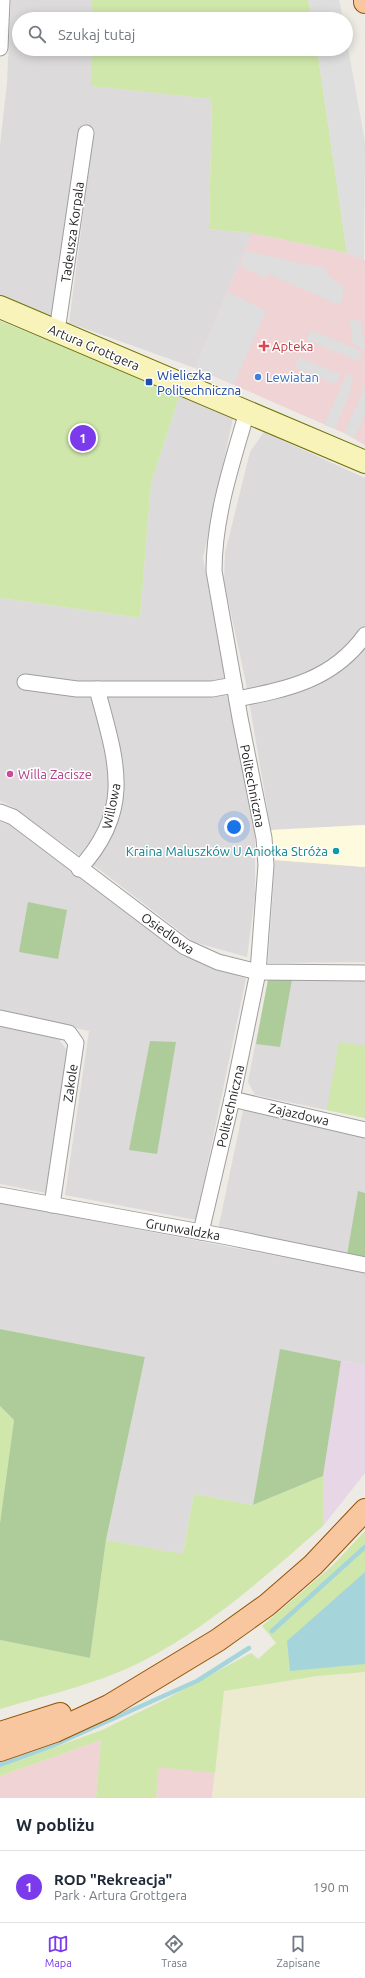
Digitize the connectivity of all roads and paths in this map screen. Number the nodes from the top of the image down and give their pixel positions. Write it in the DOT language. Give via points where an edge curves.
graph roads {
  1 [pos="2,0"];
  2 [pos="0,48"];
  3 [pos="86,133"];
  4 [pos="0,307"];
  5 [pos="57,332"];
  6 [pos="247,412"];
  7 [pos="365,462"];
  8 [pos="365,635"];
  9 [pos="25,682"];
  10 [pos="97,689"];
  11 [pos="235,692"];
  12 [pos="0,812"];
  13 [pos="79,869"];
  14 [pos="258,972"];
  15 [pos="365,973"];
  16 [pos="0,1018"];
  17 [pos="232,1099"];
  18 [pos="365,1130"];
  19 [pos="0,1195"];
  20 [pos="52,1205"];
  21 [pos="201,1232"];
  22 [pos="365,1265"];
  23 [pos="365,1510"];
  24 [pos="139,1687"];
  25 [pos="0,1733"];
  26 [pos="0,1750"];
  1 -- 2 [label="street"];
  3 -- 5 [label="street, Tadeusza Korpala"];
  4 -- 5 [label="street, Artura Grottgera"];
  5 -- 6 [label="street, Artura Grottgera"];
  6 -- 7 [label="street, Artura Grottgera"];
  6 -- 11 [label="street, Politechniczna" via="233,459 214,548 217,594"];
  8 -- 11 [label="street" via="343,661 324,674 305,682"];
  9 -- 10 [label="street" via="77,690"];
  10 -- 11 [label="street" via="212,689"];
  10 -- 13 [label="street, Willowa" via="115,755 117,778 111,817 104,836"];
  11 -- 14 [label="street, Politechniczna" via="264,838 266,892"];
  12 -- 13 [label="street, Osiedlowa" via="13,817"];
  13 -- 14 [label="street, Osiedlowa" via="185,947 218,962"];
  14 -- 15 [label="street, Osiedlowa"];
  14 -- 17 [label="street, Politechniczna"];
  16 -- 20 [label="street, Zakole" via="69,1033 76,1043"];
  17 -- 18 [label="street, Zajazdowa"];
  17 -- 21 [label="street, Politechniczna"];
  19 -- 20 [label="street, Grunwaldzka"];
  20 -- 21 [label="street, Grunwaldzka"];
  21 -- 22 [label="street, Grunwaldzka"];
  23 -- 24 [label="main road" via="313,1565 267,1605 218,1640"];
  24 -- 25 [label="main road"];
  24 -- 26 [label="main road" via="109,1706 55,1731"];
}
